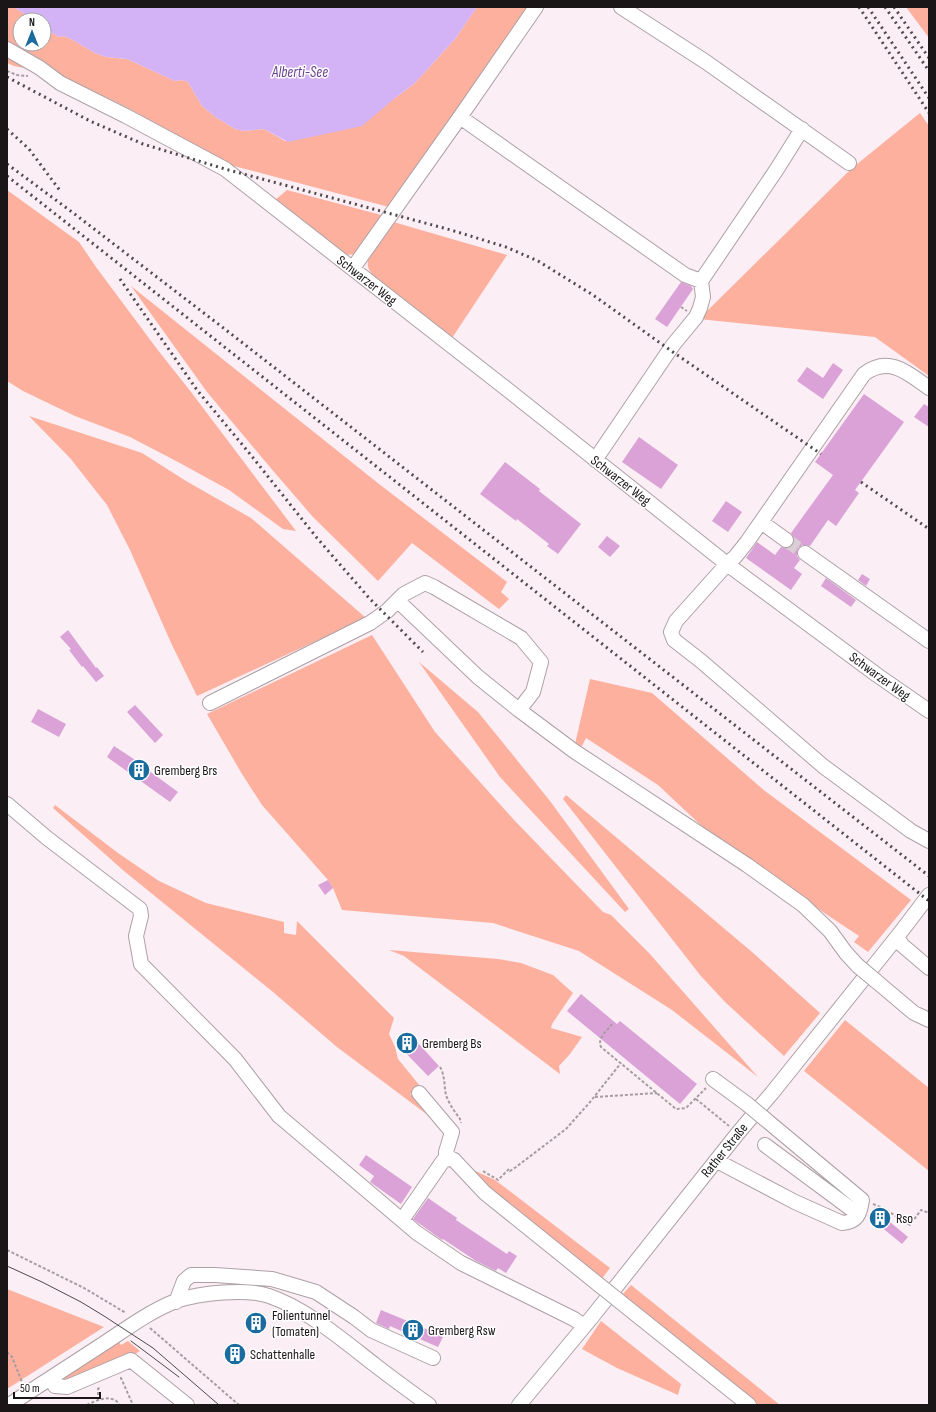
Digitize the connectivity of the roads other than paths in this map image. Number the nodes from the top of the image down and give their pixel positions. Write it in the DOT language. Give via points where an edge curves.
graph roads {
  1 [pos="536,7"];
  2 [pos="621,7"];
  3 [pos="7,49"];
  4 [pos="460,118"];
  5 [pos="802,129"];
  6 [pos="849,164"];
  7 [pos="353,268"];
  8 [pos="701,281"];
  9 [pos="929,388"];
  10 [pos="595,460"];
  11 [pos="761,522"];
  12 [pos="786,540"];
  13 [pos="805,553"];
  14 [pos="727,564"];
  15 [pos="398,601"];
  16 [pos="929,641"];
  17 [pos="210,703"];
  18 [pos="519,710"];
  19 [pos="929,711"];
  20 [pos="7,804"];
  21 [pos="929,841"];
  22 [pos="929,895"];
  23 [pos="897,937"];
  24 [pos="929,968"];
  25 [pos="929,1020"];
  26 [pos="713,1079"];
  27 [pos="419,1093"];
  28 [pos="765,1145"];
  29 [pos="446,1160"];
  30 [pos="717,1161"];
  31 [pos="858,1214"];
  32 [pos="402,1220"];
  33 [pos="176,1302"];
  34 [pos="584,1326"];
  35 [pos="433,1358"];
  36 [pos="51,1378"];
  37 [pos="9,1405"];
  38 [pos="187,1405"];
  39 [pos="429,1405"];
  40 [pos="519,1405"];
  41 [pos="749,1405"];
  1 -- 4 [label="street"];
  2 -- 5 [label="street"];
  3 -- 7 [label="street, Schwarzer Weg" via="60,83 225,169"];
  4 -- 7 [label="street"];
  4 -- 8 [label="street" via="686,275"];
  5 -- 6 [label="street"];
  5 -- 8 [label="street"];
  7 -- 10 [label="street, Schwarzer Weg"];
  8 -- 10 [label="street" via="703,297 696,317 673,345"];
  9 -- 11 [label="street" via="908,373 890,366 872,368 864,374"];
  10 -- 14 [label="street, Schwarzer Weg"];
  11 -- 12 [label="street"];
  11 -- 14 [label="street" via="735,558"];
  13 -- 16 [label="street"];
  14 -- 19 [label="street, Schwarzer Weg"];
  14 -- 21 [label="street" via="676,621 671,632 674,640 824,766 911,831"];
  15 -- 17 [label="street" via="370,623"];
  15 -- 18 [label="street" via="478,677"];
  15 -- 18 [label="street" via="404,594 425,583 521,638 541,662 533,692"];
  18 -- 25 [label="street, bridge" via="574,751 803,905 830,931 858,966 914,1013"];
  20 -- 32 [label="street" via="140,909 141,916 136,936 141,964 235,1059 279,1116"];
  22 -- 23 [label="street, Rather Straße"];
  23 -- 24 [label="street" via="902,945"];
  23 -- 30 [label="street, Rather Straße"];
  26 -- 31 [label="street, bridge" via="862,1200 861,1211"];
  27 -- 29 [label="street" via="452,1132"];
  28 -- 31 [label="street"];
  29 -- 32 [label="street" via="435,1171"];
  29 -- 41 [label="street, bridge" via="454,1160 485,1193"];
  30 -- 31 [label="street" via="795,1202 842,1223 848,1223"];
  30 -- 34 [label="street, Rather Straße"];
  32 -- 34 [label="street" via="462,1263"];
  33 -- 35 [label="street" via="180,1288 191,1275 272,1279 316,1292 371,1330"];
  33 -- 36 [label="street" via="139,1321"];
  33 -- 39 [label="street" via="193,1296 235,1292 268,1295 318,1322"];
  34 -- 40 [label="street, Rather Straße"];
  36 -- 37 [label="street"];
  36 -- 38 [label="street" via="55,1386 67,1388 131,1360"];
}
